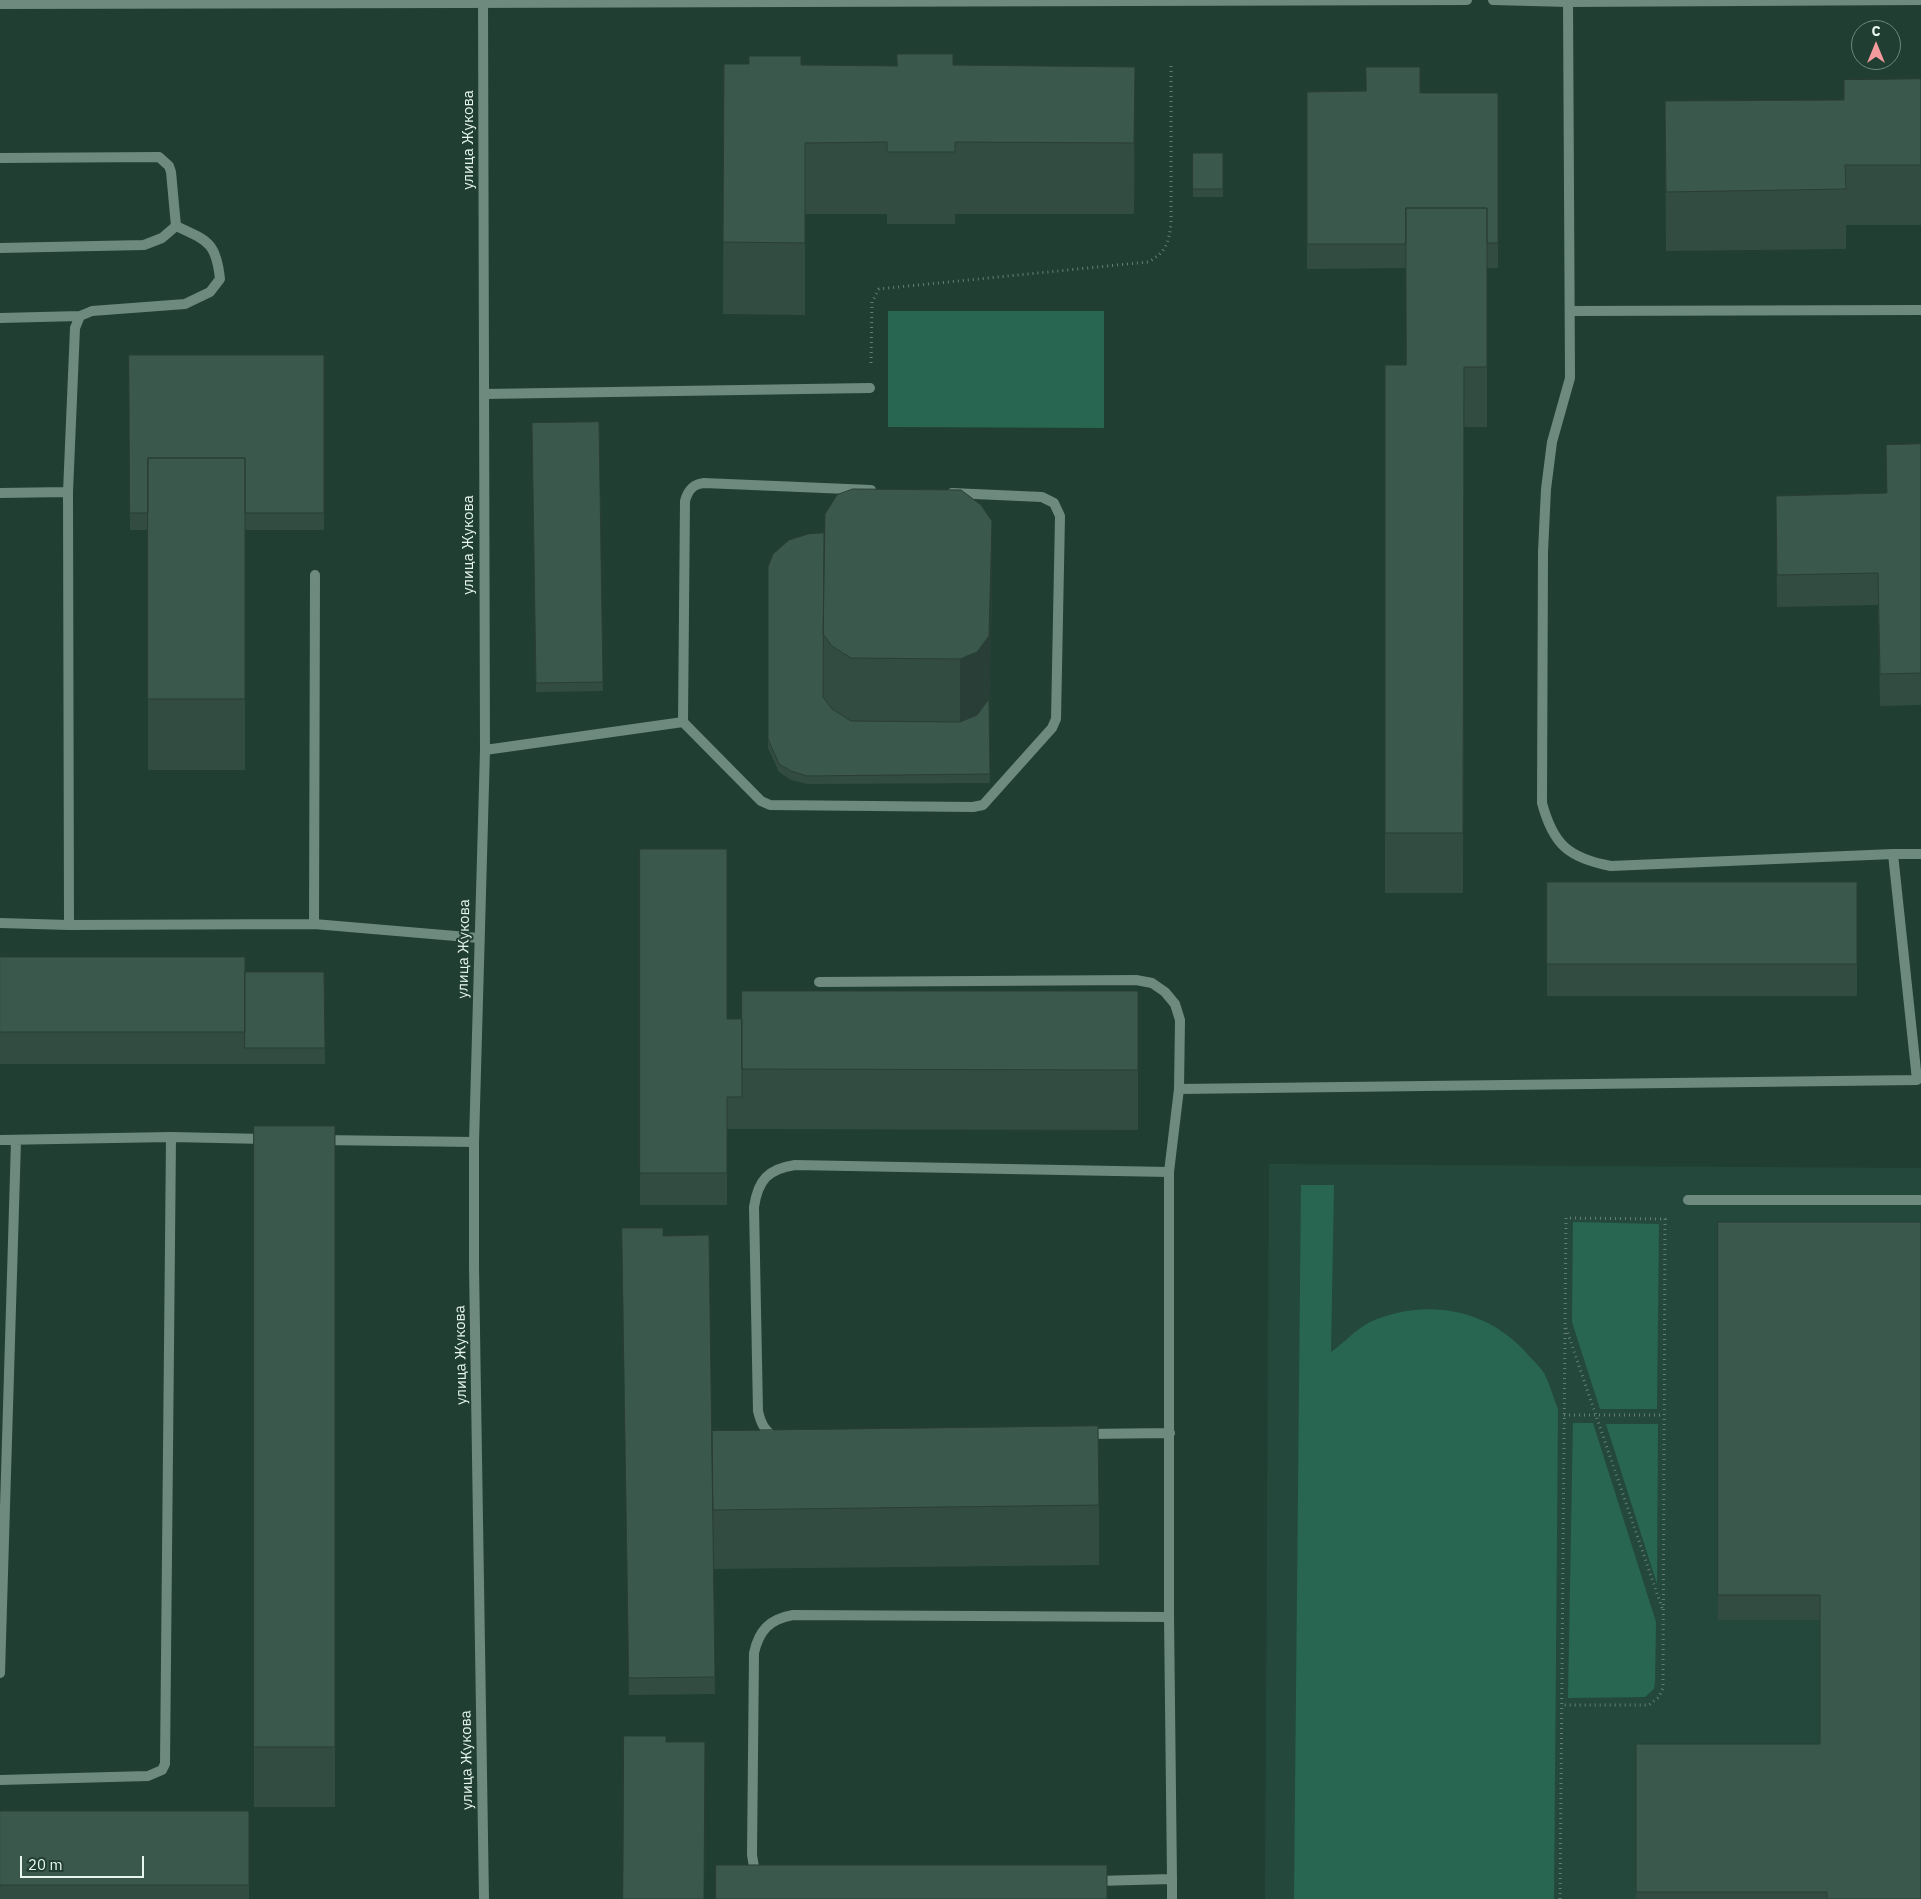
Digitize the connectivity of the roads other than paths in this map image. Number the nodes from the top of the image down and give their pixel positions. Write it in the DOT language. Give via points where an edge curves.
graph roads {
  1 [pos="1467,0"];
  2 [pos="1493,0"];
  3 [pos="1921,0"];
  4 [pos="1568,1"];
  5 [pos="483,2"];
  6 [pos="0,4"];
  7 [pos="0,158"];
  8 [pos="176,226"];
  9 [pos="0,248"];
  10 [pos="1921,310"];
  11 [pos="1570,311"];
  12 [pos="80,316"];
  13 [pos="0,318"];
  14 [pos="870,388"];
  15 [pos="484,394"];
  16 [pos="883,490"];
  17 [pos="68,492"];
  18 [pos="0,493"];
  19 [pos="943,493"];
  20 [pos="315,575"];
  21 [pos="683,722"];
  22 [pos="485,750"];
  23 [pos="1893,854"];
  24 [pos="1921,854"];
  25 [pos="0,923"];
  26 [pos="314,924"];
  27 [pos="70,925"];
  28 [pos="478,938"];
  29 [pos="819,982"];
  30 [pos="1919,1080"];
  31 [pos="1179,1089"];
  32 [pos="171,1137"];
  33 [pos="279,1139"];
  34 [pos="308,1139"];
  35 [pos="0,1140"];
  36 [pos="16,1141"];
  37 [pos="474,1142"];
  38 [pos="1169,1172"];
  39 [pos="1688,1200"];
  40 [pos="1921,1200"];
  41 [pos="1170,1433"];
  42 [pos="1072,1434"];
  43 [pos="787,1440"];
  44 [pos="1169,1617"];
  45 [pos="0,1673"];
  46 [pos="0,1780"];
  47 [pos="1172,1879"];
  48 [pos="1083,1881"];
  49 [pos="766,1882"];
  50 [pos="484,1899"];
  51 [pos="1172,1899"];
  1 -- 5 [label="street"];
  2 -- 4 [label="street"];
  3 -- 4 [label="street"];
  4 -- 11 [label="street"];
  5 -- 6 [label="street"];
  5 -- 15 [label="street, улица Жукова"];
  7 -- 8 [label="street" via="159,157 171,172"];
  8 -- 9 [label="street" via="162,238 144,245"];
  8 -- 12 [label="street" via="202,238 215,249 220,279 210,292 185,304 92,310"];
  10 -- 11 [label="street"];
  11 -- 23 [label="street" via="1570,378 1552,442 1543,552 1542,802 1549,827 1564,847 1586,861 1611,866"];
  12 -- 13 [label="street"];
  12 -- 17 [label="street" via="75,328"];
  14 -- 15 [label="street"];
  15 -- 22 [label="street, улица Жукова"];
  16 -- 21 [label="street" via="704,483 691,488 685,501"];
  17 -- 18 [label="street"];
  17 -- 27 [label="street"];
  19 -- 21 [label="street" via="1042,497 1054,503 1060,516 1056,719 1052,728 988,801 973,807 770,805 761,800"];
  20 -- 26 [label="street"];
  21 -- 22 [label="street"];
  22 -- 28 [label="street, улица Жукова"];
  23 -- 24 [label="street"];
  23 -- 30 [label="street"];
  25 -- 27 [label="street"];
  26 -- 27 [label="street"];
  26 -- 28 [label="street"];
  28 -- 37 [label="street, улица Жукова"];
  29 -- 31 [label="street" via="1136,980 1152,983 1166,992 1175,1004 1180,1020"];
  30 -- 31 [label="street"];
  31 -- 38 [label="street"];
  32 -- 33 [label="street"];
  32 -- 36 [label="street"];
  32 -- 46 [label="street" via="165,1764 162,1770 148,1776"];
  34 -- 37 [label="street"];
  35 -- 36 [label="street"];
  36 -- 45 [label="street"];
  37 -- 50 [label="street, улица Жукова"];
  38 -- 41 [label="street"];
  38 -- 43 [label="street" via="795,1165 779,1168 765,1177 756,1190 754,1207 758,1411 760,1422 767,1431 776,1438"];
  39 -- 40 [label="street"];
  41 -- 42 [label="street"];
  41 -- 44 [label="street"];
  44 -- 47 [label="street"];
  44 -- 49 [label="street" via="793,1615 778,1618 757,1638 754,1653 752,1855 754,1867"];
  47 -- 48 [label="street"];
  47 -- 51 [label="street"];
}
